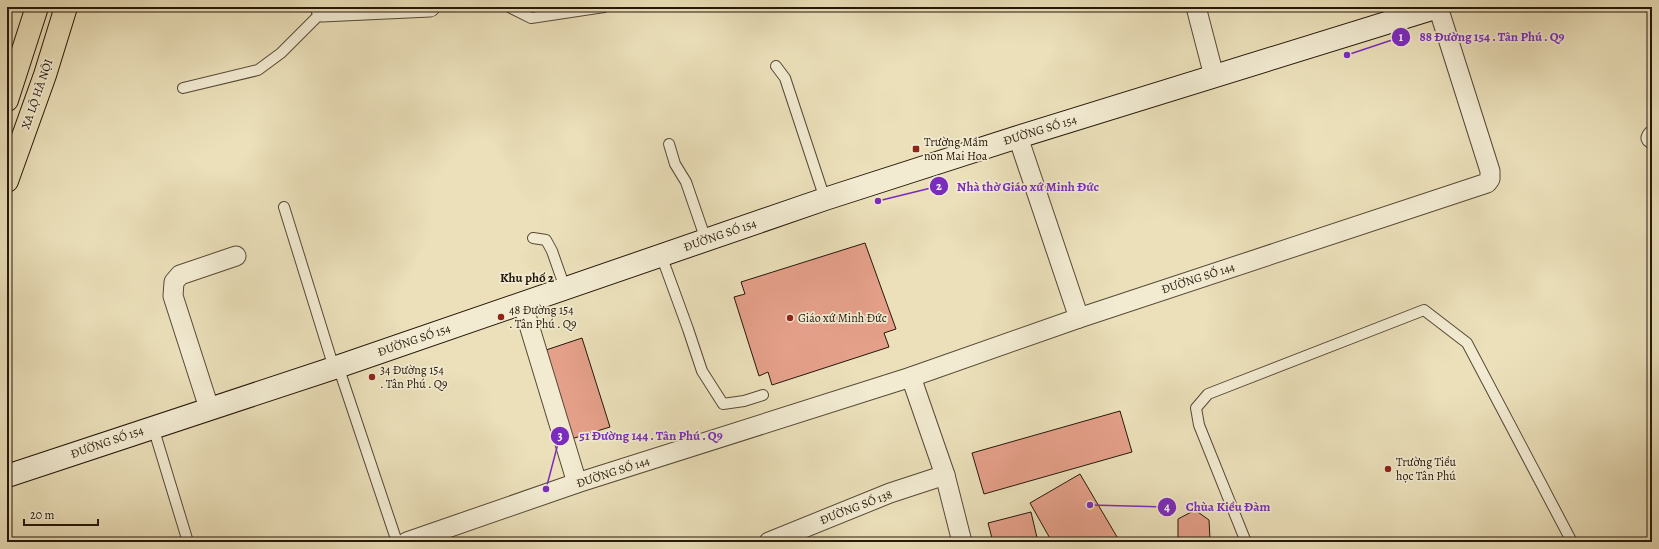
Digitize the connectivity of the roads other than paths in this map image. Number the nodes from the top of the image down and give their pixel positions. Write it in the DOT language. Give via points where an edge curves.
graph roads {
  1 [pos="37,7"];
  2 [pos="66,7"];
  3 [pos="430,7"];
  4 [pos="509,7"];
  5 [pos="604,7"];
  6 [pos="1196,7"];
  7 [pos="1438,7"];
  8 [pos="321,10"];
  9 [pos="776,66"];
  10 [pos="1214,76"];
  11 [pos="183,88"];
  12 [pos="7,100"];
  13 [pos="1018,137"];
  14 [pos="669,144"];
  15 [pos="7,181"];
  16 [pos="825,199"];
  17 [pos="284,207"];
  18 [pos="533,238"];
  19 [pos="706,240"];
  20 [pos="661,255"];
  21 [pos="236,256"];
  22 [pos="565,288"];
  23 [pos="522,302"];
  24 [pos="1079,318"];
  25 [pos="336,367"];
  26 [pos="911,377"];
  27 [pos="763,395"];
  28 [pos="209,408"];
  29 [pos="153,427"];
  30 [pos="945,475"];
  31 [pos="7,476"];
  32 [pos="577,484"];
  33 [pos="188,542"];
  34 [pos="397,542"];
  35 [pos="407,542"];
  36 [pos="769,542"];
  37 [pos="962,542"];
  38 [pos="1246,542"];
  39 [pos="1572,542"];
  1 -- 12 [label="highway"];
  2 -- 15 [label="highway, XA LỘ HÀ NỘI"];
  3 -- 8 [label="street"];
  4 -- 5 [label="lane" via="531,18"];
  6 -- 10 [label="street"];
  7 -- 10 [label="street, ĐƯỜNG SỐ 154"];
  7 -- 24 [label="street, ĐƯỜNG SỐ 144" via="1490,171 1487,183"];
  8 -- 11 [label="lane" via="281,53 258,70"];
  9 -- 16 [label="lane" via="785,78"];
  10 -- 13 [label="street, ĐƯỜNG SỐ 154"];
  13 -- 16 [label="street, ĐƯỜNG SỐ 154"];
  13 -- 24 [label="street"];
  14 -- 19 [label="lane" via="675,164 686,182"];
  16 -- 19 [label="street, ĐƯỜNG SỐ 154"];
  17 -- 25 [label="lane"];
  18 -- 22 [label="lane" via="546,240"];
  19 -- 20 [label="street, ĐƯỜNG SỐ 154"];
  20 -- 22 [label="street, ĐƯỜNG SỐ 154"];
  20 -- 27 [label="lane" via="702,371 713,391 723,404"];
  21 -- 28 [label="street" via="180,276 174,282 173,296"];
  22 -- 23 [label="street, ĐƯỜNG SỐ 154"];
  23 -- 25 [label="street, ĐƯỜNG SỐ 154"];
  23 -- 32 [label="street"];
  24 -- 26 [label="street, ĐƯỜNG SỐ 144"];
  25 -- 28 [label="street, ĐƯỜNG SỐ 154"];
  25 -- 34 [label="lane"];
  26 -- 30 [label="street"];
  26 -- 32 [label="street, ĐƯỜNG SỐ 144"];
  28 -- 29 [label="street, ĐƯỜNG SỐ 154"];
  29 -- 31 [label="street, ĐƯỜNG SỐ 154"];
  29 -- 33 [label="lane"];
  30 -- 36 [label="street, ĐƯỜNG SỐ 138" via="890,493"];
  30 -- 37 [label="street"];
  32 -- 35 [label="street, ĐƯỜNG SỐ 144"];
  38 -- 39 [label="lane" via="1199,425 1196,408 1208,394 1424,310 1467,343"];
}
